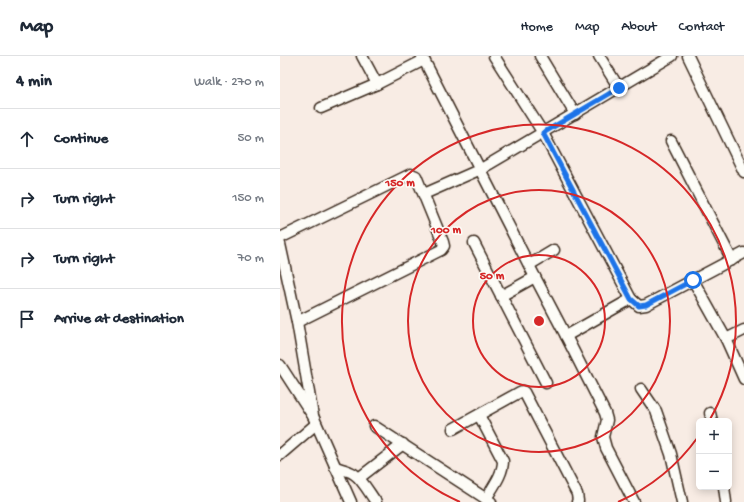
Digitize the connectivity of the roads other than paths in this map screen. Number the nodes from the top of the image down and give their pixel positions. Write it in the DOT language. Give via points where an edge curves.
graph roads {
  1 [pos="362,56"];
  2 [pos="494,56"];
  3 [pos="540,56"];
  4 [pos="599,56"];
  5 [pos="672,56"];
  6 [pos="688,56"];
  7 [pos="423,58"];
  8 [pos="376,84"];
  9 [pos="619,88"];
  10 [pos="321,108"];
  11 [pos="575,114"];
  12 [pos="543,133"];
  13 [pos="671,141"];
  14 [pos="481,169"];
  15 [pos="744,172"];
  16 [pos="424,194"];
  17 [pos="280,238"];
  18 [pos="474,243"];
  19 [pos="280,244"];
  20 [pos="554,250"];
  21 [pos="744,253"];
  22 [pos="732,260"];
  23 [pos="529,265"];
  24 [pos="535,277"];
  25 [pos="693,280"];
  26 [pos="501,296"];
  27 [pos="631,299"];
  28 [pos="297,322"];
  29 [pos="744,330"];
  30 [pos="566,336"];
  31 [pos="726,339"];
  32 [pos="280,365"];
  33 [pos="744,379"];
  34 [pos="546,383"];
  35 [pos="641,389"];
  36 [pos="479,415"];
  37 [pos="314,420"];
  38 [pos="374,426"];
  39 [pos="453,429"];
  40 [pos="402,444"];
  41 [pos="280,455"];
  42 [pos="335,467"];
  43 [pos="359,478"];
  44 [pos="724,490"];
  45 [pos="488,501"];
  46 [pos="350,502"];
  47 [pos="376,502"];
  48 [pos="577,502"];
  49 [pos="634,502"];
  50 [pos="682,502"];
  51 [pos="726,502"];
  1 -- 8 [label="street"];
  2 -- 12 [label="street"];
  3 -- 11 [label="street"];
  4 -- 9 [label="street"];
  5 -- 9 [label="street"];
  6 -- 15 [label="street"];
  7 -- 8 [label="street"];
  7 -- 14 [label="street"];
  8 -- 10 [label="street"];
  9 -- 11 [label="street"];
  11 -- 12 [label="street"];
  12 -- 14 [label="street"];
  12 -- 27 [label="street"];
  13 -- 22 [label="street"];
  14 -- 16 [label="street"];
  14 -- 23 [label="street"];
  16 -- 17 [label="street" via="416,176 411,174"];
  16 -- 28 [label="street" via="443,242 441,250"];
  18 -- 26 [label="street"];
  19 -- 28 [label="street"];
  20 -- 23 [label="street"];
  21 -- 22 [label="street"];
  22 -- 25 [label="street"];
  23 -- 24 [label="street"];
  24 -- 26 [label="street"];
  24 -- 30 [label="street"];
  25 -- 27 [label="street" via="646,305 639,306"];
  25 -- 31 [label="street"];
  26 -- 34 [label="street"];
  27 -- 30 [label="street"];
  28 -- 37 [label="street"];
  29 -- 31 [label="street"];
  30 -- 49 [label="street" via="605,414 607,420 603,437 606,448"];
  31 -- 33 [label="street"];
  32 -- 37 [label="street"];
  35 -- 50 [label="street" via="656,412 671,454"];
  36 -- 39 [label="street"];
  36 -- 45 [label="street" via="503,462 501,473"];
  36 -- 48 [label="street" via="524,392 577,494"];
  37 -- 41 [label="street"];
  37 -- 42 [label="street"];
  38 -- 40 [label="street"];
  40 -- 43 [label="street"];
  40 -- 45 [label="street"];
  42 -- 43 [label="street"];
  42 -- 46 [label="street"];
  43 -- 47 [label="street"];
  44 -- 51 [label="street"];
}
